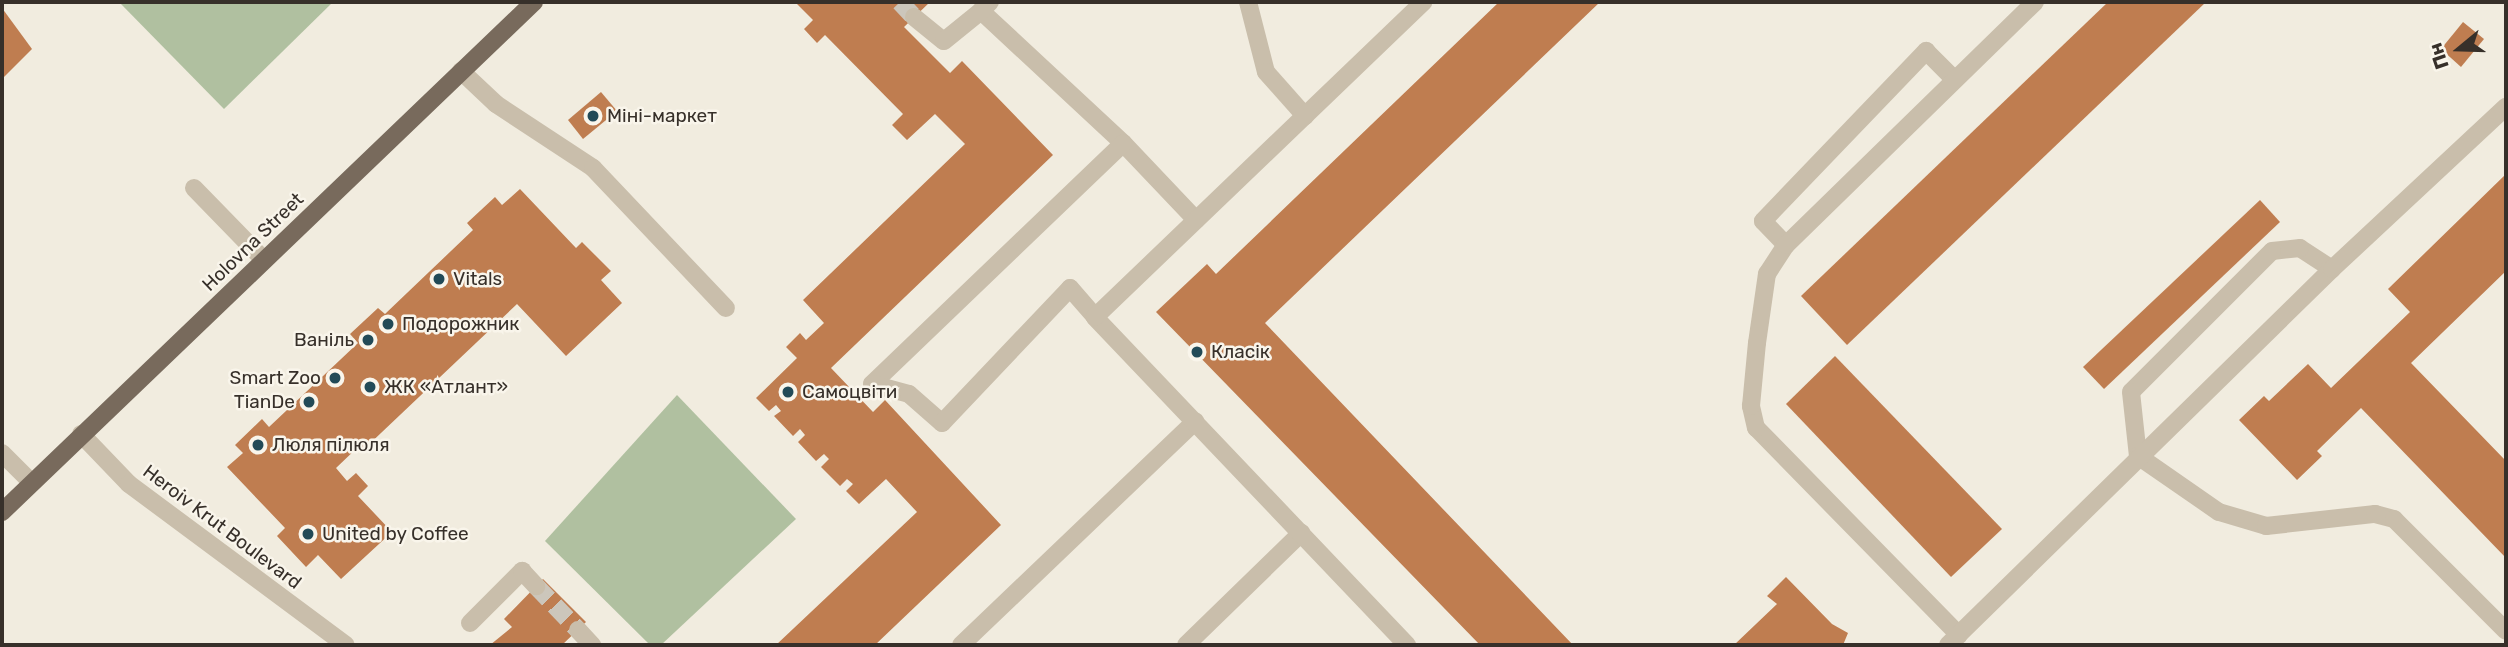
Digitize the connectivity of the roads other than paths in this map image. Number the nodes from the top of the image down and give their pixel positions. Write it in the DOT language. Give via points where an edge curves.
graph roads {
  1 [pos="534,2"];
  2 [pos="1248,2"];
  3 [pos="1424,2"];
  4 [pos="2035,2"];
  5 [pos="986,6"];
  6 [pos="914,17"];
  7 [pos="461,71"];
  8 [pos="1954,79"];
  9 [pos="2506,107"];
  10 [pos="1305,116"];
  11 [pos="1123,143"];
  12 [pos="194,188"];
  13 [pos="1196,220"];
  14 [pos="1786,245"];
  15 [pos="264,260"];
  16 [pos="2332,269"];
  17 [pos="726,308"];
  18 [pos="1095,317"];
  19 [pos="1195,421"];
  20 [pos="81,434"];
  21 [pos="2,453"];
  22 [pos="2138,457"];
  23 [pos="31,482"];
  24 [pos="2,512"];
  25 [pos="1301,533"];
  26 [pos="536,586"];
  27 [pos="470,623"];
  28 [pos="578,630"];
  29 [pos="2506,631"];
  30 [pos="1953,640"];
  31 [pos="1195,642"];
  32 [pos="345,645"];
  33 [pos="592,645"];
  34 [pos="961,645"];
  35 [pos="1407,645"];
  1 -- 7 [label="main road, Holovna Street"];
  2 -- 10 [label="street" via="1266,72"];
  3 -- 10 [label="street"];
  4 -- 8 [label="street"];
  5 -- 6 [label="street" via="944,41"];
  5 -- 11 [label="street"];
  7 -- 15 [label="main road, Holovna Street"];
  7 -- 17 [label="street" via="496,104 593,169"];
  8 -- 14 [label="street"];
  8 -- 14 [label="street" via="1927,51 1763,221"];
  9 -- 16 [label="street"];
  10 -- 13 [label="street"];
  11 -- 13 [label="street"];
  11 -- 18 [label="street" via="872,384 908,394 942,423 1070,288"];
  12 -- 15 [label="street"];
  13 -- 18 [label="street"];
  14 -- 30 [label="street" via="1767,274 1751,406 1756,428"];
  15 -- 20 [label="main road, Holovna Street"];
  16 -- 22 [label="street"];
  16 -- 22 [label="street" via="2301,248 2272,251 2131,392"];
  18 -- 19 [label="street"];
  19 -- 25 [label="street"];
  19 -- 34 [label="street"];
  20 -- 23 [label="main road, Holovna Street"];
  20 -- 32 [label="street, Heroiv Krut Boulevard" via="129,484"];
  21 -- 23 [label="street"];
  22 -- 29 [label="street" via="2220,512 2266,526 2375,514 2394,519"];
  22 -- 30 [label="street"];
  23 -- 24 [label="main road, Holovna Street"];
  25 -- 31 [label="street"];
  25 -- 35 [label="street"];
  26 -- 27 [label="street" via="522,571"];
  28 -- 33 [label="street"];
}
